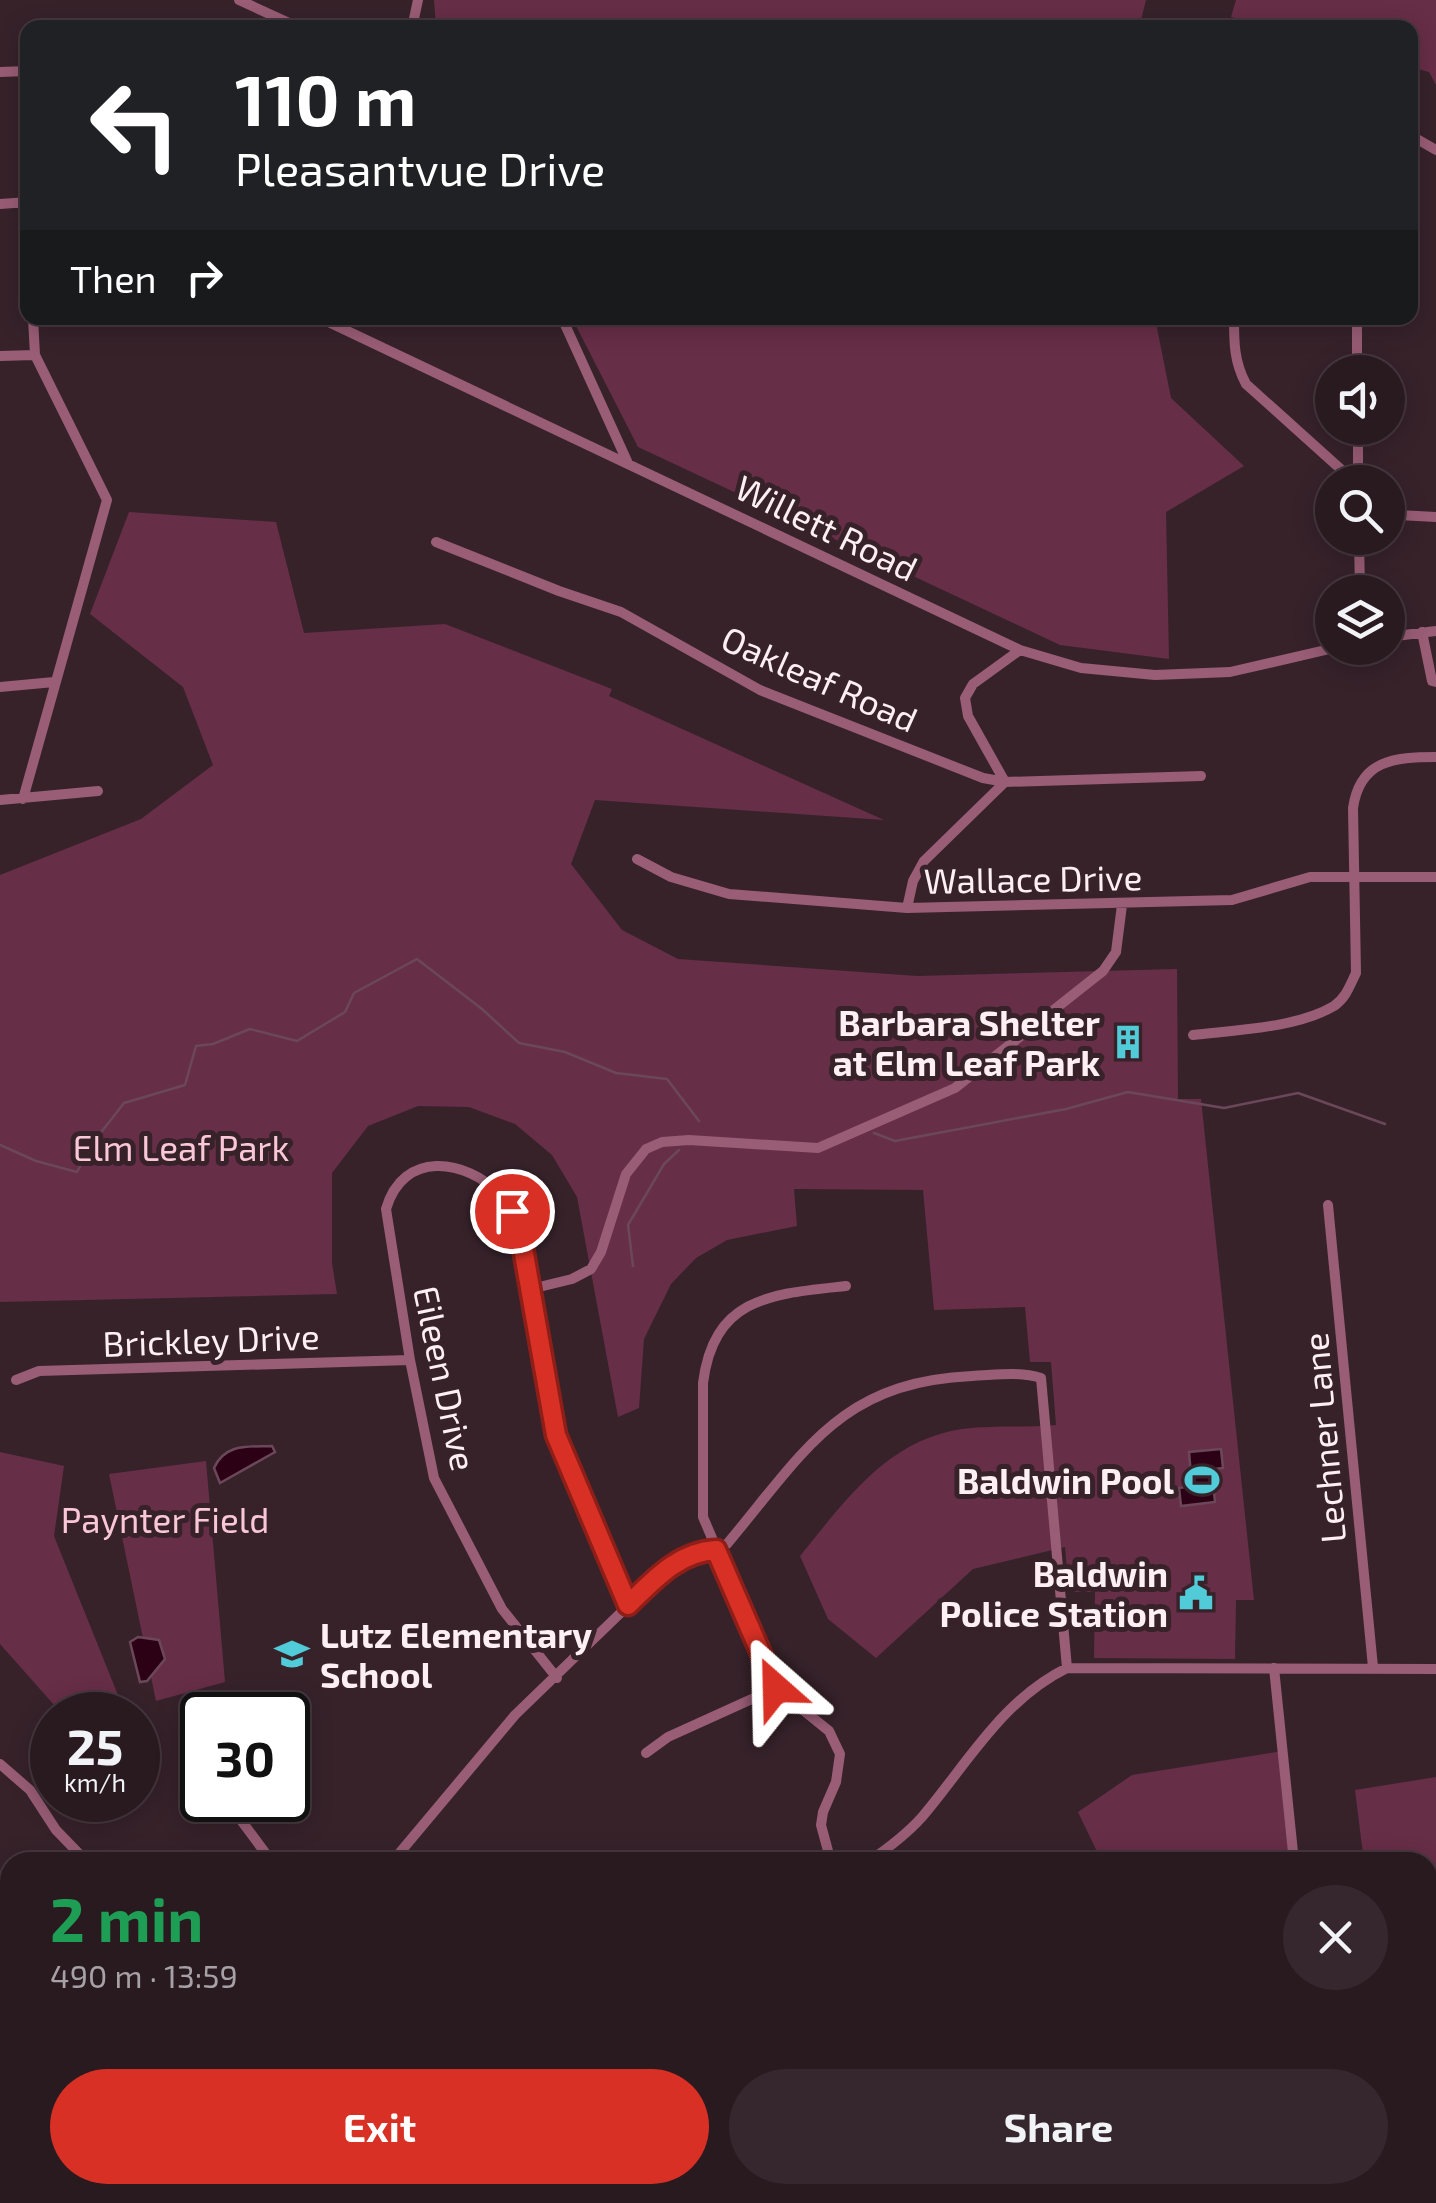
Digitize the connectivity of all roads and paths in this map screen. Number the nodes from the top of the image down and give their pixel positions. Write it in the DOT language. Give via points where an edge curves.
graph roads {
  1 [pos="239,0"];
  2 [pos="283,20"];
  3 [pos="33,325"];
  4 [pos="335,325"];
  5 [pos="565,325"];
  6 [pos="1234,325"];
  7 [pos="1357,325"];
  8 [pos="35,354"];
  9 [pos="1357,355"];
  10 [pos="0,356"];
  11 [pos="627,462"];
  12 [pos="1337,465"];
  13 [pos="1405,515"];
  14 [pos="1436,517"];
  15 [pos="436,542"];
  16 [pos="1422,632"];
  17 [pos="1436,632"];
  18 [pos="1405,634"];
  19 [pos="1020,650"];
  20 [pos="1315,652"];
  21 [pos="54,682"];
  22 [pos="1436,682"];
  23 [pos="0,687"];
  24 [pos="1436,757"];
  25 [pos="1201,776"];
  26 [pos="1005,782"];
  27 [pos="98,791"];
  28 [pos="22,799"];
  29 [pos="0,800"];
  30 [pos="637,859"];
  31 [pos="1353,876"];
  32 [pos="1436,878"];
  33 [pos="1122,905"];
  34 [pos="908,908"];
  35 [pos="1193,1035"];
  36 [pos="1328,1204"];
  37 [pos="846,1286"];
  38 [pos="531,1289"];
  39 [pos="410,1360"];
  40 [pos="16,1380"];
  41 [pos="716,1550"];
  42 [pos="628,1605"];
  43 [pos="1372,1667"];
  44 [pos="1067,1668"];
  45 [pos="1274,1668"];
  46 [pos="1436,1669"];
  47 [pos="557,1678"];
  48 [pos="776,1688"];
  49 [pos="646,1753"];
  50 [pos="0,1764"];
  51 [pos="242,1822"];
  52 [pos="77,1852"];
  53 [pos="265,1852"];
  54 [pos="400,1852"];
  55 [pos="828,1852"];
  56 [pos="880,1852"];
  57 [pos="1293,1852"];
  1 -- 2 [label="street"];
  3 -- 8 [label="street"];
  4 -- 11 [label="street, Willett Road"];
  5 -- 11 [label="street"];
  6 -- 12 [label="street" via="1234,351 1246,384"];
  7 -- 9 [label="street"];
  8 -- 10 [label="street"];
  8 -- 21 [label="street" via="106,500"];
  11 -- 19 [label="street, Willett Road"];
  13 -- 14 [label="street"];
  15 -- 26 [label="street, Oakleaf Road" via="622,612 760,690"];
  16 -- 17 [label="street"];
  16 -- 18 [label="street"];
  16 -- 22 [label="street"];
  19 -- 20 [label="street, Willett Road" via="1081,668 1156,675 1230,672"];
  19 -- 26 [label="street" via="973,684 965,698 968,716"];
  21 -- 23 [label="street"];
  21 -- 28 [label="street"];
  24 -- 31 [label="street" via="1388,761 1370,770 1356,789"];
  25 -- 26 [label="street, Oakleaf Road"];
  26 -- 34 [label="street" via="924,861 912,880"];
  27 -- 28 [label="street"];
  28 -- 29 [label="street"];
  30 -- 34 [label="street, Wallace Drive" via="670,877 729,894"];
  31 -- 32 [label="street, Wallace Drive"];
  31 -- 33 [label="street, Wallace Drive" via="1310,878 1232,900"];
  31 -- 35 [label="street" via="1356,973 1334,1006"];
  33 -- 34 [label="street, Wallace Drive"];
  33 -- 38 [label="street" via="1116,952 1103,971 954,1088 818,1148 688,1140 646,1149 626,1174 592,1270"];
  36 -- 43 [label="street, Lechner Lane"];
  37 -- 41 [label="street" via="750,1304 730,1316 714,1339 703,1383 703,1516"];
  38 -- 39 [label="street, Eileen Drive" via="520,1231 501,1195 464,1170 420,1166 391,1191 386,1208"];
  38 -- 42 [label="street" via="556,1435"];
  39 -- 40 [label="street, Brickley Drive" via="39,1371"];
  39 -- 47 [label="street, Eileen Drive" via="434,1478 502,1609"];
  41 -- 42 [label="street" via="698,1551 666,1568"];
  41 -- 44 [label="street" via="856,1404 940,1377 1023,1372 1041,1378"];
  41 -- 48 [label="street"];
  42 -- 47 [label="street"];
  43 -- 45 [label="street"];
  43 -- 46 [label="street"];
  44 -- 45 [label="street"];
  44 -- 56 [label="street" via="1017,1701 919,1820"];
  45 -- 57 [label="street"];
  47 -- 54 [label="street" via="516,1716"];
  48 -- 49 [label="street"];
  48 -- 55 [label="street" via="829,1731 840,1754 820,1825"];
  50 -- 52 [label="street" via="30,1790"];
  51 -- 53 [label="street"];
}
